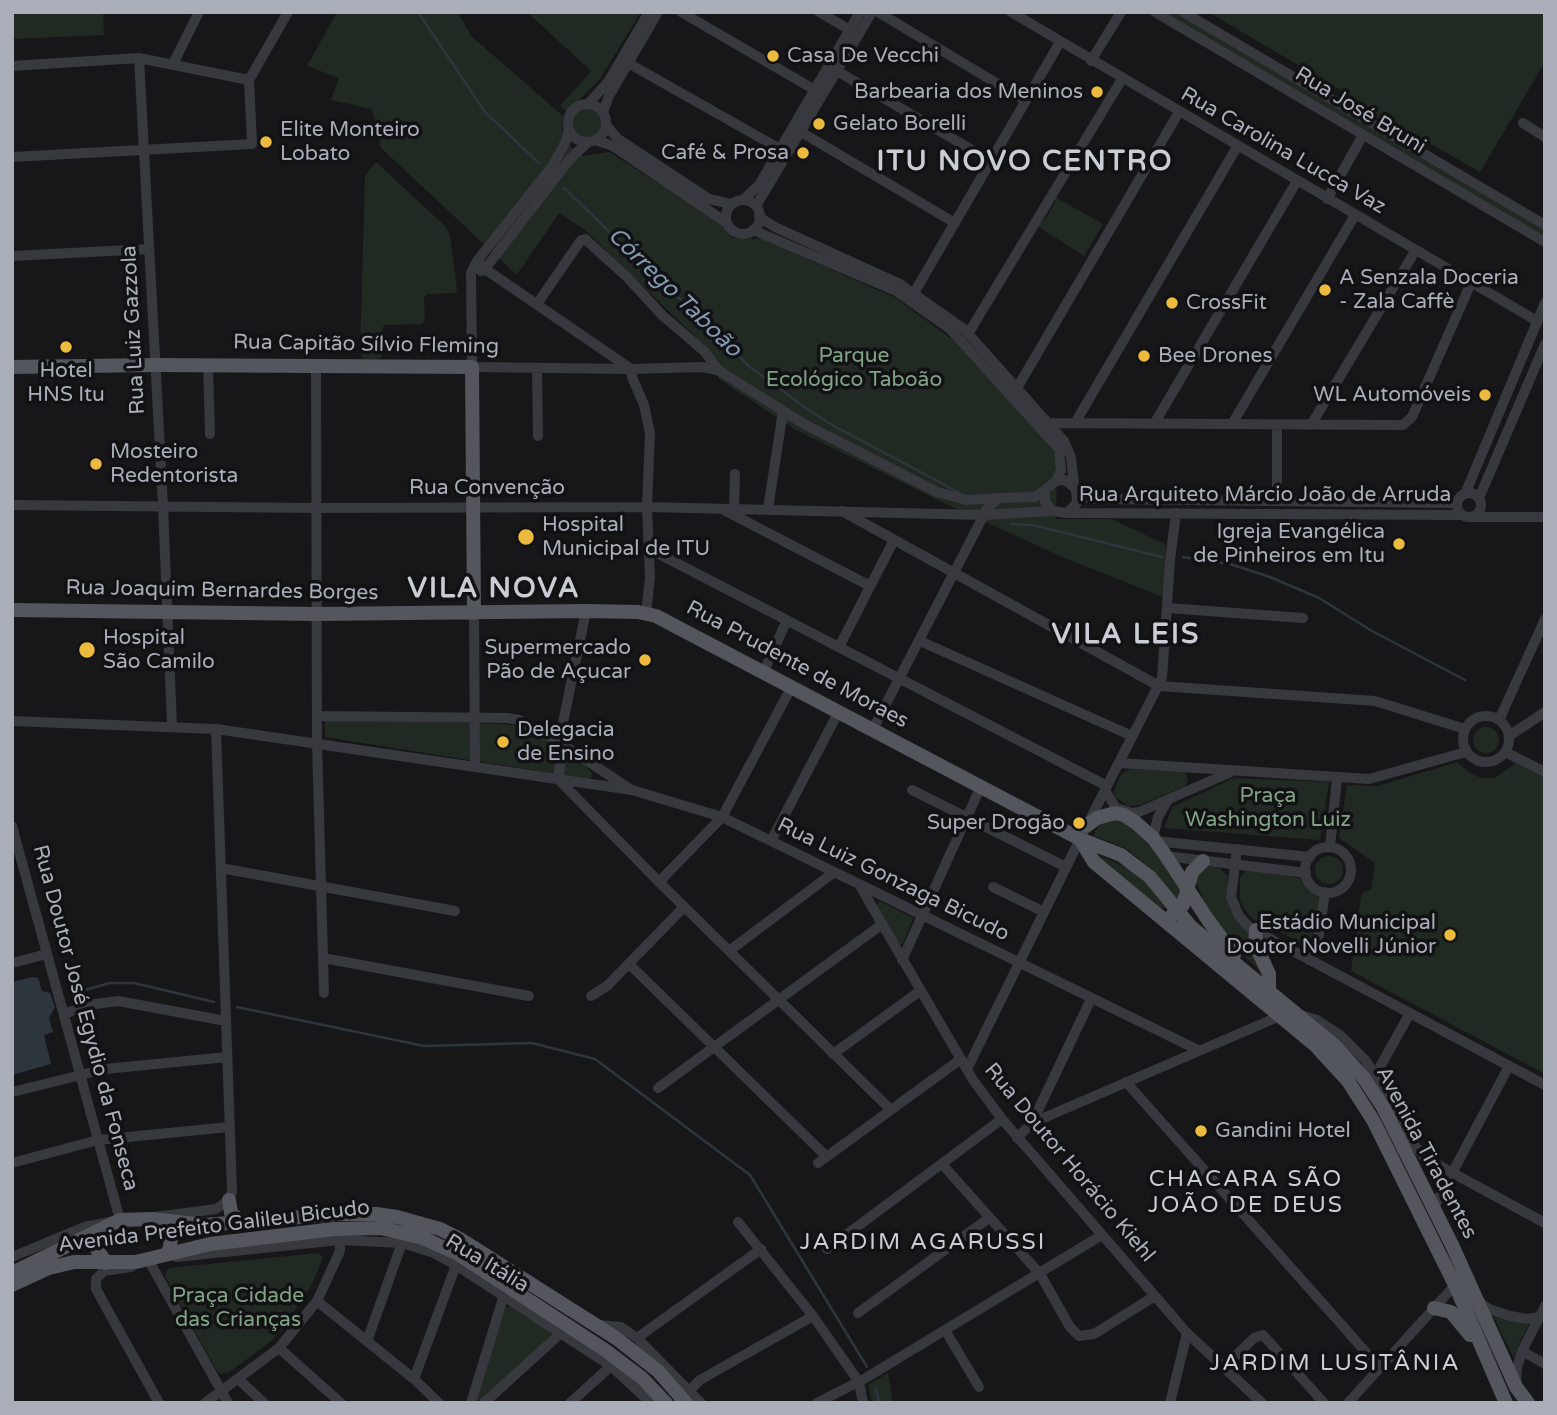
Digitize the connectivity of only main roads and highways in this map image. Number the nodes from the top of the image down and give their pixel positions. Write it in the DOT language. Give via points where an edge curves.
graph roads {
  1 [pos="12,367"];
  2 [pos="12,610"];
  3 [pos="474,613"];
  4 [pos="1083,832"];
  5 [pos="1203,861"];
  6 [pos="1188,887"];
  7 [pos="1177,911"];
  8 [pos="1160,916"];
  9 [pos="1256,930"];
  10 [pos="1253,978"];
  11 [pos="1269,992"];
  12 [pos="229,1200"];
  13 [pos="148,1219"];
  14 [pos="242,1223"];
  15 [pos="106,1228"];
  16 [pos="167,1254"];
  17 [pos="106,1263"];
  18 [pos="12,1273"];
  19 [pos="12,1285"];
  20 [pos="1434,1308"];
  21 [pos="1484,1352"];
  22 [pos="688,1396"];
  23 [pos="666,1403"];
  24 [pos="1506,1403"];
  25 [pos="1528,1403"];
  1 -- 3 [label="main road, Rua Capitão Sílvio Fleming" via="472,367"];
  2 -- 3 [label="main road, Rua Joaquim Bernardes Borges"];
  3 -- 4 [label="main road, Rua Prudente de Moraes" via="586,611 646,614 670,622 981,786"];
  4 -- 6 [label="main road" via="1104,814 1124,815 1154,839"];
  4 -- 7 [label="main road, Avenida Tiradentes" via="1130,860"];
  4 -- 8 [label="main road, Avenida Tiradentes" via="1094,862"];
  5 -- 6 [label="main road" via="1192,872"];
  6 -- 7 [label="main road"];
  6 -- 10 [label="main road"];
  7 -- 8 [label="main road"];
  7 -- 10 [label="main road, Avenida Tiradentes"];
  8 -- 21 [label="main road, Avenida Tiradentes" via="1330,1059 1360,1098"];
  9 -- 11 [label="main road" via="1255,944 1269,974"];
  10 -- 11 [label="main road, Avenida Tiradentes"];
  11 -- 25 [label="main road, Avenida Tiradentes" via="1335,1046 1382,1107 1516,1387"];
  12 -- 14 [label="main road" via="231,1213"];
  13 -- 14 [label="main road, Avenida Prefeito Galileu Bicudo" via="205,1225"];
  13 -- 15 [label="main road, Avenida Prefeito Galileu Bicudo" via="120,1220"];
  13 -- 16 [label="main road" via="164,1224 171,1235"];
  14 -- 22 [label="main road, Avenida Prefeito Galileu Bicudo" via="357,1214 418,1222 460,1239 597,1325"];
  15 -- 17 [label="main road" via="96,1248"];
  15 -- 18 [label="main road, Avenida Prefeito Galileu Bicudo"];
  16 -- 17 [label="main road, Avenida Prefeito Galileu Bicudo"];
  16 -- 23 [label="main road, Avenida Prefeito Galileu Bicudo" via="210,1244 334,1229 381,1228 405,1233 458,1254 594,1342 642,1378"];
  17 -- 19 [label="main road, Avenida Prefeito Galileu Bicudo" via="62,1264"];
  20 -- 21 [label="main road" via="1451,1312"];
  21 -- 24 [label="main road, Avenida Tiradentes"];
}
